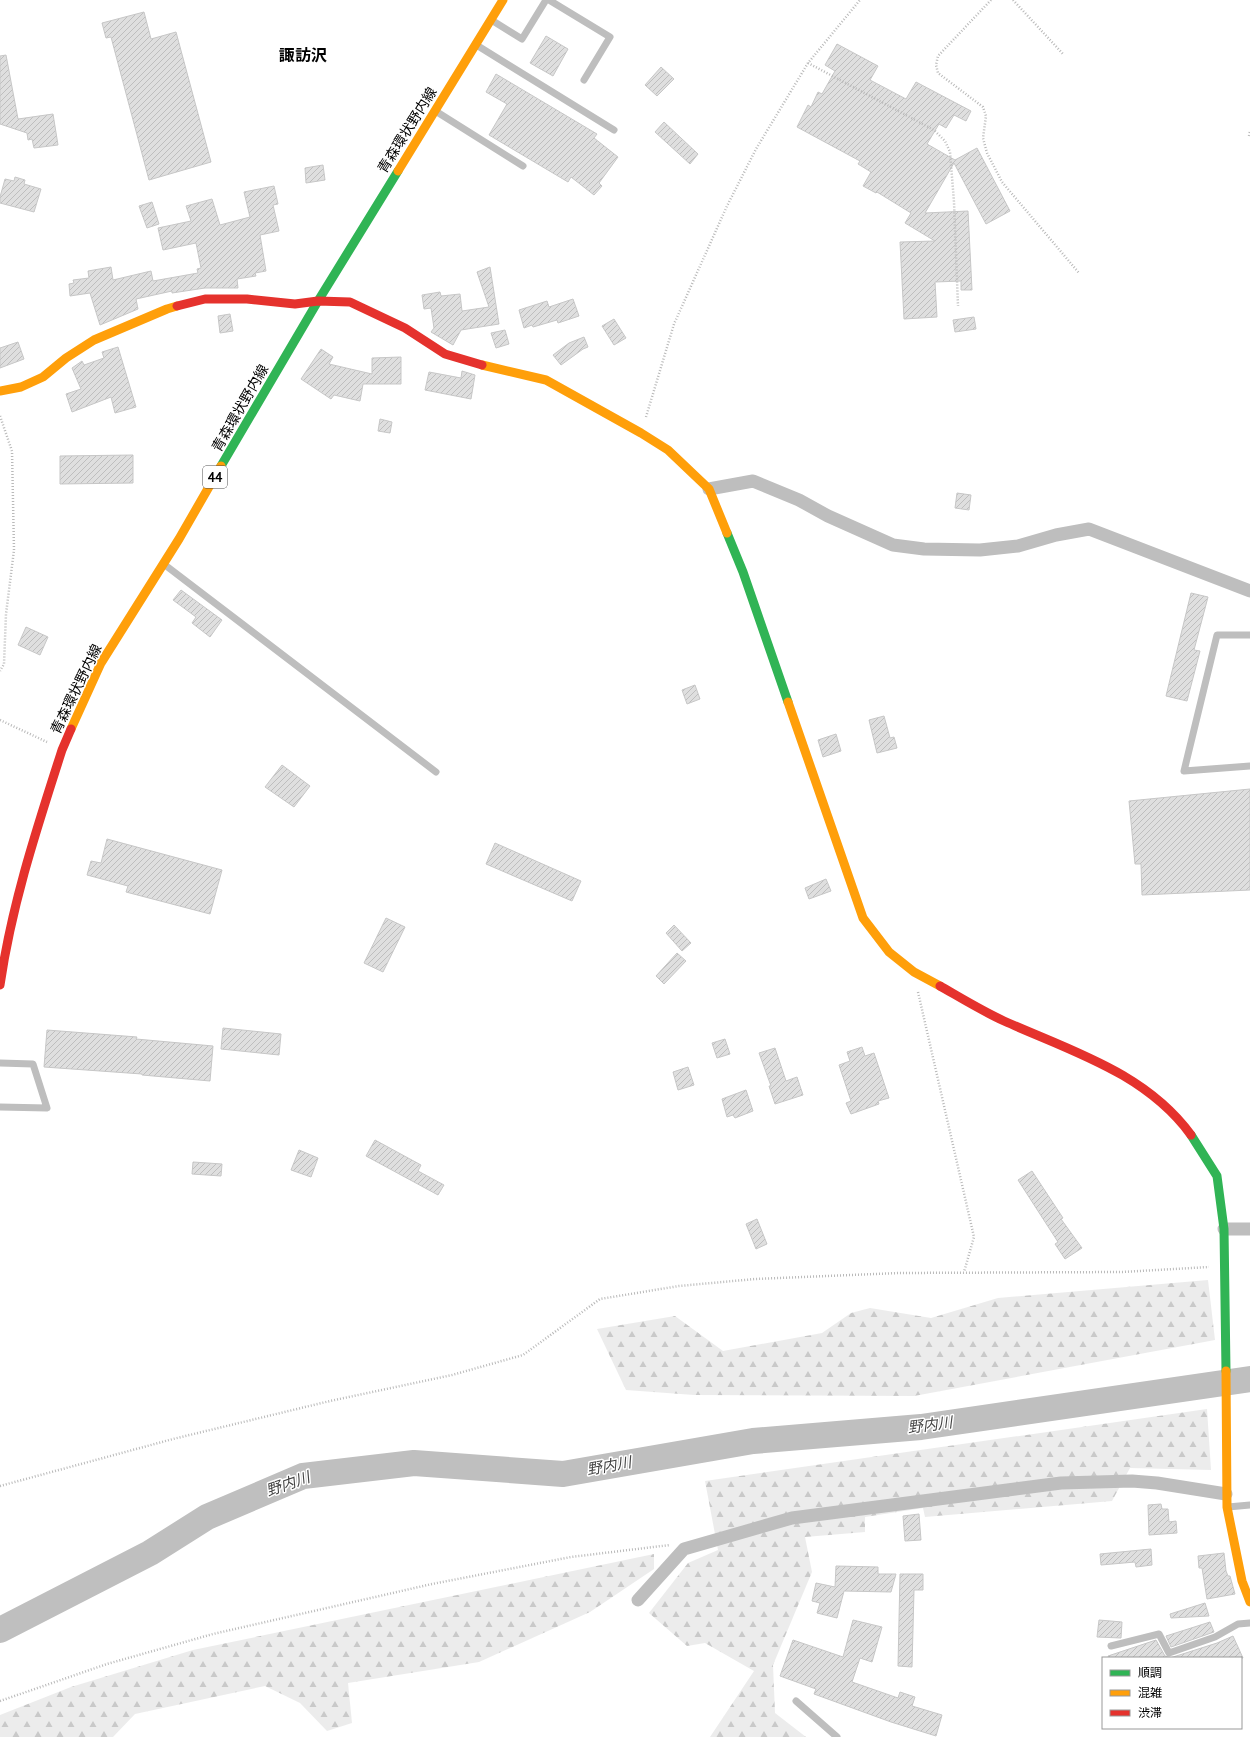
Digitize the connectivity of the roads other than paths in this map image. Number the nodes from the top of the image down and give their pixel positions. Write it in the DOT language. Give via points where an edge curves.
graph roads {
  1 [pos="503,0"];
  2 [pos="546,0"];
  3 [pos="549,0"];
  4 [pos="491,19"];
  5 [pos="476,45"];
  6 [pos="584,80"];
  7 [pos="435,110"];
  8 [pos="614,130"];
  9 [pos="523,166"];
  10 [pos="318,301"];
  11 [pos="0,391"];
  12 [pos="709,489"];
  13 [pos="164,564"];
  14 [pos="1250,591"];
  15 [pos="1250,635"];
  16 [pos="1250,766"];
  17 [pos="436,772"];
  18 [pos="3,950"];
  19 [pos="0,985"];
  20 [pos="0,1063"];
  21 [pos="0,1107"];
  22 [pos="1224,1229"];
  23 [pos="1250,1229"];
  24 [pos="1226,1494"];
  25 [pos="1250,1505"];
  26 [pos="1227,1507"];
  27 [pos="638,1600"];
  28 [pos="1250,1602"];
  29 [pos="1250,1623"];
  30 [pos="1111,1646"];
  31 [pos="796,1701"];
  32 [pos="837,1737"];
  1 -- 4 [label="street, 青森環状野内線 / 44"];
  2 -- 4 [label="lane" via="522,38"];
  3 -- 6 [label="lane" via="610,38"];
  4 -- 5 [label="street, 青森環状野内線 / 44"];
  5 -- 7 [label="street, 青森環状野内線 / 44"];
  5 -- 8 [label="lane"];
  7 -- 9 [label="lane"];
  7 -- 10 [label="street, 青森環状野内線 / 44"];
  10 -- 11 [label="street" via="294,304 247,299 205,299 167,309 94,340 66,358 44,377 21,387"];
  10 -- 12 [label="street" via="350,302 404,328 444,354 494,369 546,380 668,450"];
  10 -- 13 [label="street, 青森環状野内線 / 44"];
  12 -- 14 [label="street" via="753,481 893,545 924,549 980,550 1018,546 1089,529"];
  12 -- 22 [label="street" via="743,572 863,918 889,952 914,972 1002,1020 1104,1064 1141,1086 1165,1105 1182,1123 1218,1176"];
  13 -- 17 [label="lane"];
  13 -- 18 [label="street, 青森環状野内線 / 44" via="101,663 62,750 20,884"];
  15 -- 16 [label="lane" via="1217,635 1184,771"];
  18 -- 19 [label="street, 青森環状野内線 / 44"];
  20 -- 21 [label="lane" via="33,1064 47,1108"];
  22 -- 23 [label="street"];
  22 -- 24 [label="street"];
  24 -- 26 [label="street"];
  24 -- 27 [label="street" via="1132,1481 1061,1483 792,1518 684,1549"];
  25 -- 26 [label="lane"];
  26 -- 28 [label="street" via="1242,1581"];
  29 -- 30 [label="lane" via="1238,1624 1215,1637 1170,1653 1159,1634"];
  31 -- 32 [label="lane"];
}
